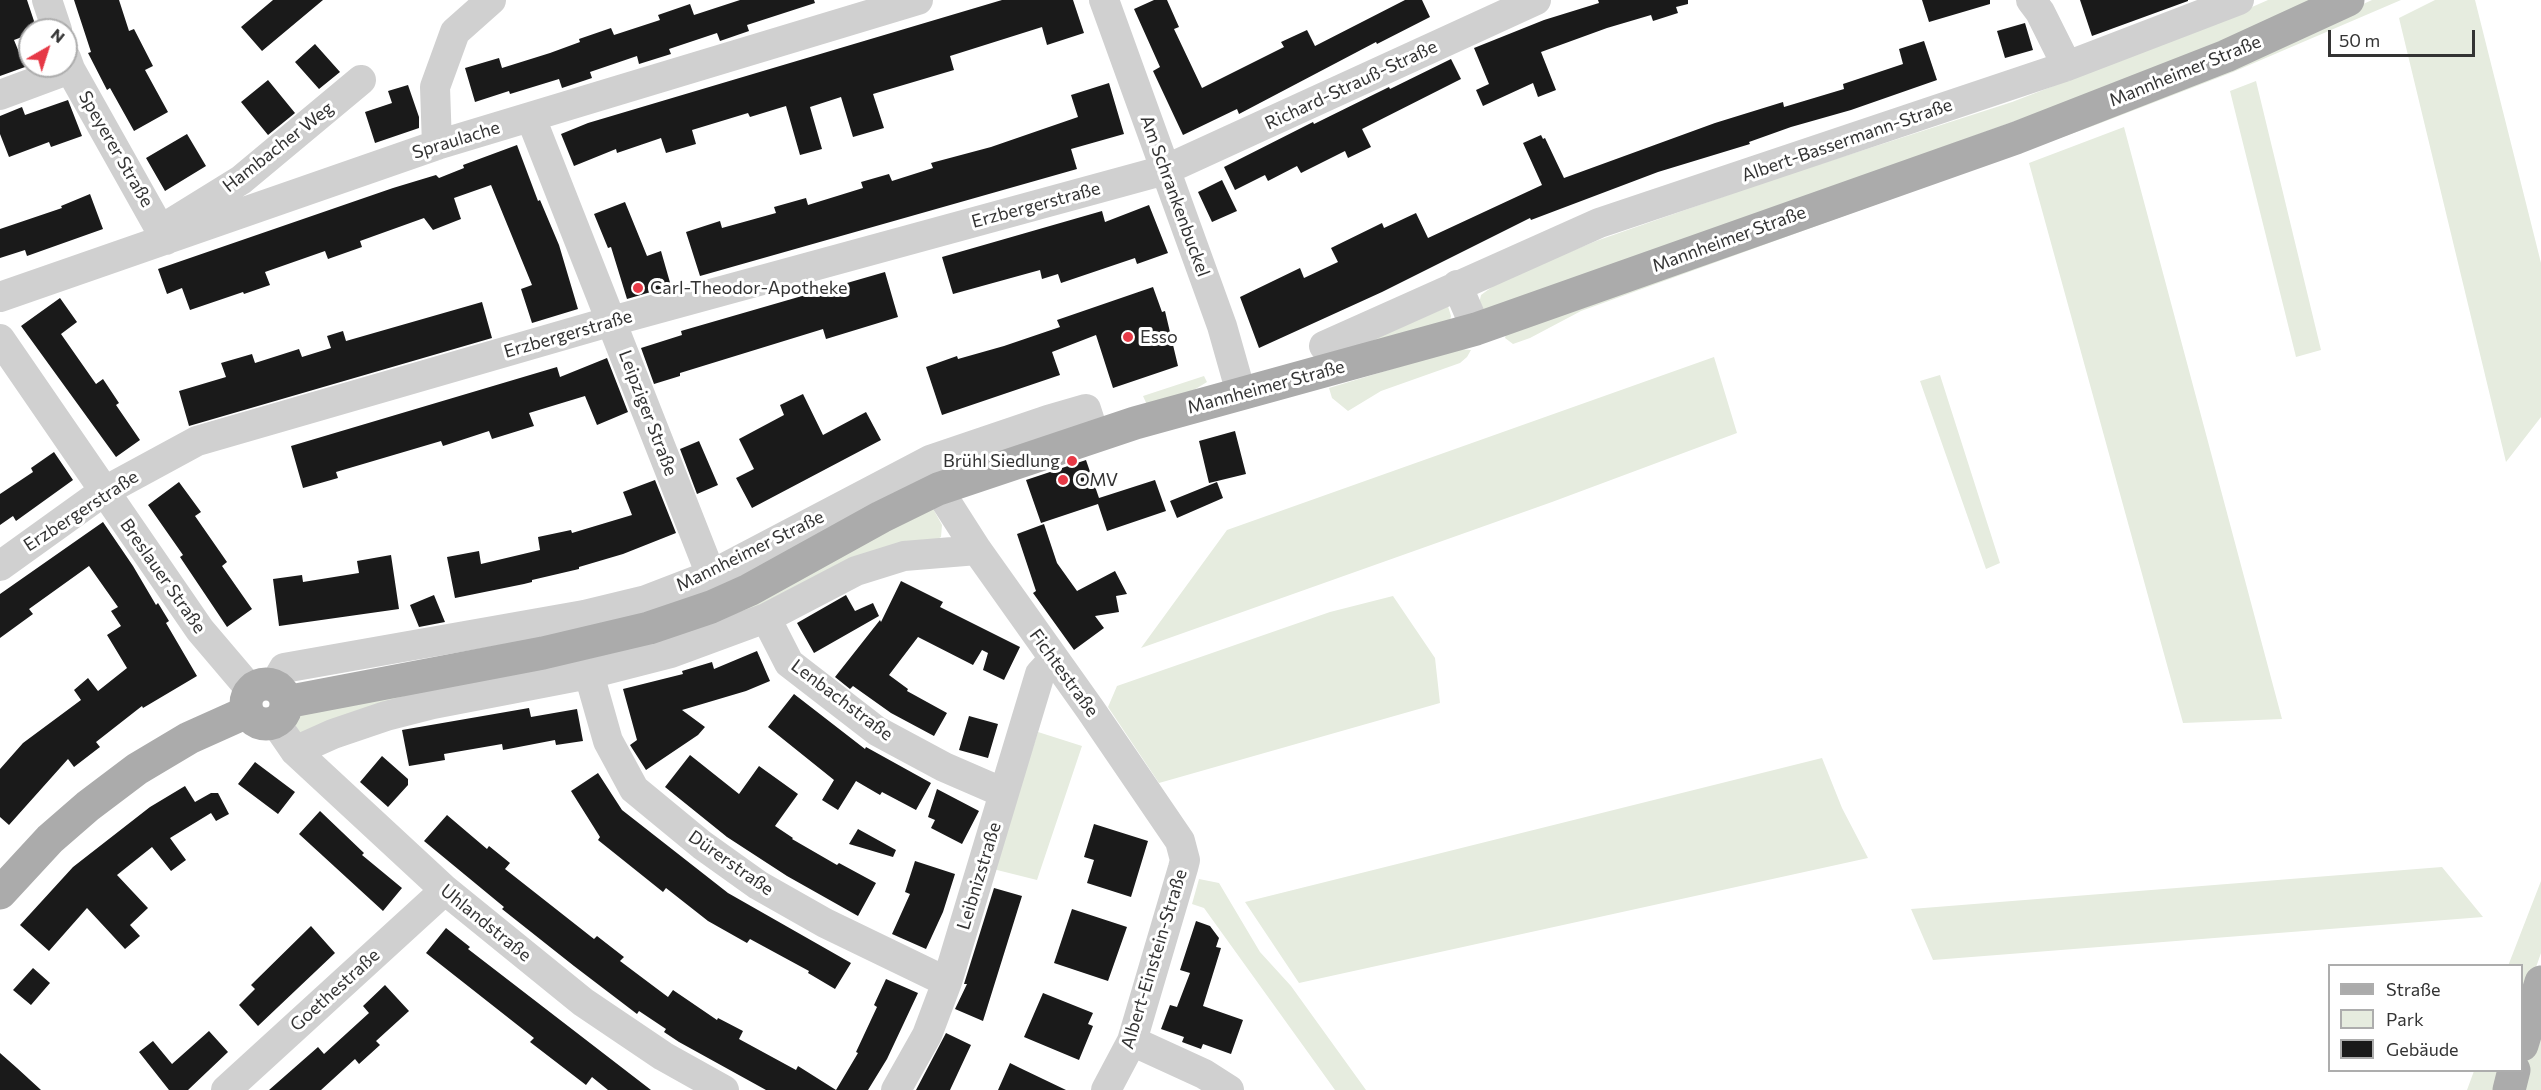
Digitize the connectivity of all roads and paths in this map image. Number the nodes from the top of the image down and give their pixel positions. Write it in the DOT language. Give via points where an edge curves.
graph roads {
  1 [pos="47,0"];
  2 [pos="491,0"];
  3 [pos="918,0"];
  4 [pos="1104,0"];
  5 [pos="1536,0"];
  6 [pos="2031,0"];
  7 [pos="2240,0"];
  8 [pos="2348,0"];
  9 [pos="885,4"];
  10 [pos="53,18"];
  11 [pos="2067,66"];
  12 [pos="37,78"];
  13 [pos="76,78"];
  14 [pos="361,80"];
  15 [pos="0,95"];
  16 [pos="531,118"];
  17 [pos="437,145"];
  18 [pos="1165,170"];
  19 [pos="164,234"];
  20 [pos="1457,285"];
  21 [pos="0,297"];
  22 [pos="612,321"];
  23 [pos="1476,329"];
  24 [pos="0,339"];
  25 [pos="1324,346"];
  26 [pos="1241,393"];
  27 [pos="1095,437"];
  28 [pos="938,489"];
  29 [pos="104,492"];
  30 [pos="977,550"];
  31 [pos="0,566"];
  32 [pos="711,575"];
  33 [pos="766,618"];
  34 [pos="1054,659"];
  35 [pos="589,674"];
  36 [pos="267,702"];
  37 [pos="295,751"];
  38 [pos="1004,793"];
  39 [pos="1185,860"];
  40 [pos="445,890"];
  41 [pos="0,893"];
  42 [pos="946,982"];
  43 [pos="2541,982"];
  44 [pos="1132,1041"];
  45 [pos="2523,1042"];
  46 [pos="2514,1072"];
  47 [pos="226,1090"];
  48 [pos="724,1090"];
  49 [pos="896,1090"];
  50 [pos="1106,1090"];
  51 [pos="1229,1090"];
  52 [pos="2509,1090"];
  1 -- 10 [label="street"];
  2 -- 17 [label="street" via="455,32 435,87"];
  3 -- 9 [label="street, Spraulache"];
  4 -- 18 [label="street, Am Schrankenbuckel"];
  5 -- 18 [label="street, Richard-Strauß-Straße"];
  6 -- 11 [label="street"];
  7 -- 11 [label="street, Albert-Bassermann-Straße"];
  8 -- 23 [label="main road, Mannheimer Straße" via="2226,56 2016,138"];
  9 -- 16 [label="street, Spraulache"];
  11 -- 20 [label="street, Albert-Bassermann-Straße" via="1599,223"];
  12 -- 15 [label="street"];
  13 -- 19 [label="street, Speyerer Straße"];
  14 -- 19 [label="street, Hambacher Weg" via="241,180"];
  16 -- 17 [label="street, Spraulache"];
  16 -- 22 [label="street, Leipziger Straße"];
  17 -- 19 [label="street, Spraulache"];
  18 -- 22 [label="street, Erzbergerstraße"];
  18 -- 26 [label="street, Am Schrankenbuckel" via="1222,326"];
  19 -- 21 [label="street, Spraulache"];
  20 -- 23 [label="street"];
  20 -- 25 [label="street, Albert-Bassermann-Straße"];
  22 -- 29 [label="street, Erzbergerstraße" via="197,441"];
  22 -- 32 [label="street, Leipziger Straße"];
  23 -- 26 [label="main road, Mannheimer Straße"];
  24 -- 29 [label="street, Breslauer Straße"];
  26 -- 27 [label="main road, Mannheimer Straße"];
  27 -- 28 [label="main road, Mannheimer Straße"];
  27 -- 32 [label="street, Mannheimer Straße" via="1086,409 930,460"];
  28 -- 30 [label="street, Fichtestraße"];
  28 -- 36 [label="main road, Mannheimer Straße" via="749,590 649,628 543,652"];
  29 -- 31 [label="street, Erzbergerstraße"];
  29 -- 36 [label="street, Breslauer Straße" via="200,630"];
  30 -- 33 [label="street" via="904,556 856,571"];
  30 -- 34 [label="street, Fichtestraße"];
  32 -- 36 [label="street, Mannheimer Straße" via="646,600 584,615 284,668"];
  33 -- 35 [label="street" via="671,653"];
  33 -- 38 [label="street, Lenbachstraße" via="789,663 877,731 944,768"];
  34 -- 38 [label="street, Leibnizstraße" via="1040,674"];
  34 -- 39 [label="street, Fichtestraße" via="1180,841"];
  35 -- 37 [label="street" via="433,704 365,723"];
  35 -- 42 [label="street, Dürerstraße" via="608,741 634,789 758,885 825,923"];
  36 -- 37 [label="street, Uhlandstraße"];
  36 -- 41 [label="main road, Mannheimer Straße" via="189,738 129,775 50,839"];
  37 -- 40 [label="street, Uhlandstraße"];
  38 -- 42 [label="street, Leibnizstraße"];
  39 -- 44 [label="street, Albert-Einstein-Straße"];
  40 -- 47 [label="street, Goethestraße"];
  40 -- 48 [label="street, Uhlandstraße" via="583,1002 663,1056"];
  42 -- 49 [label="street, Leibnizstraße" via="927,1035"];
  43 -- 45 [label="main road"];
  44 -- 50 [label="street, Albert-Einstein-Straße"];
  44 -- 51 [label="street" via="1204,1074"];
  46 -- 52 [label="main road"];
}
